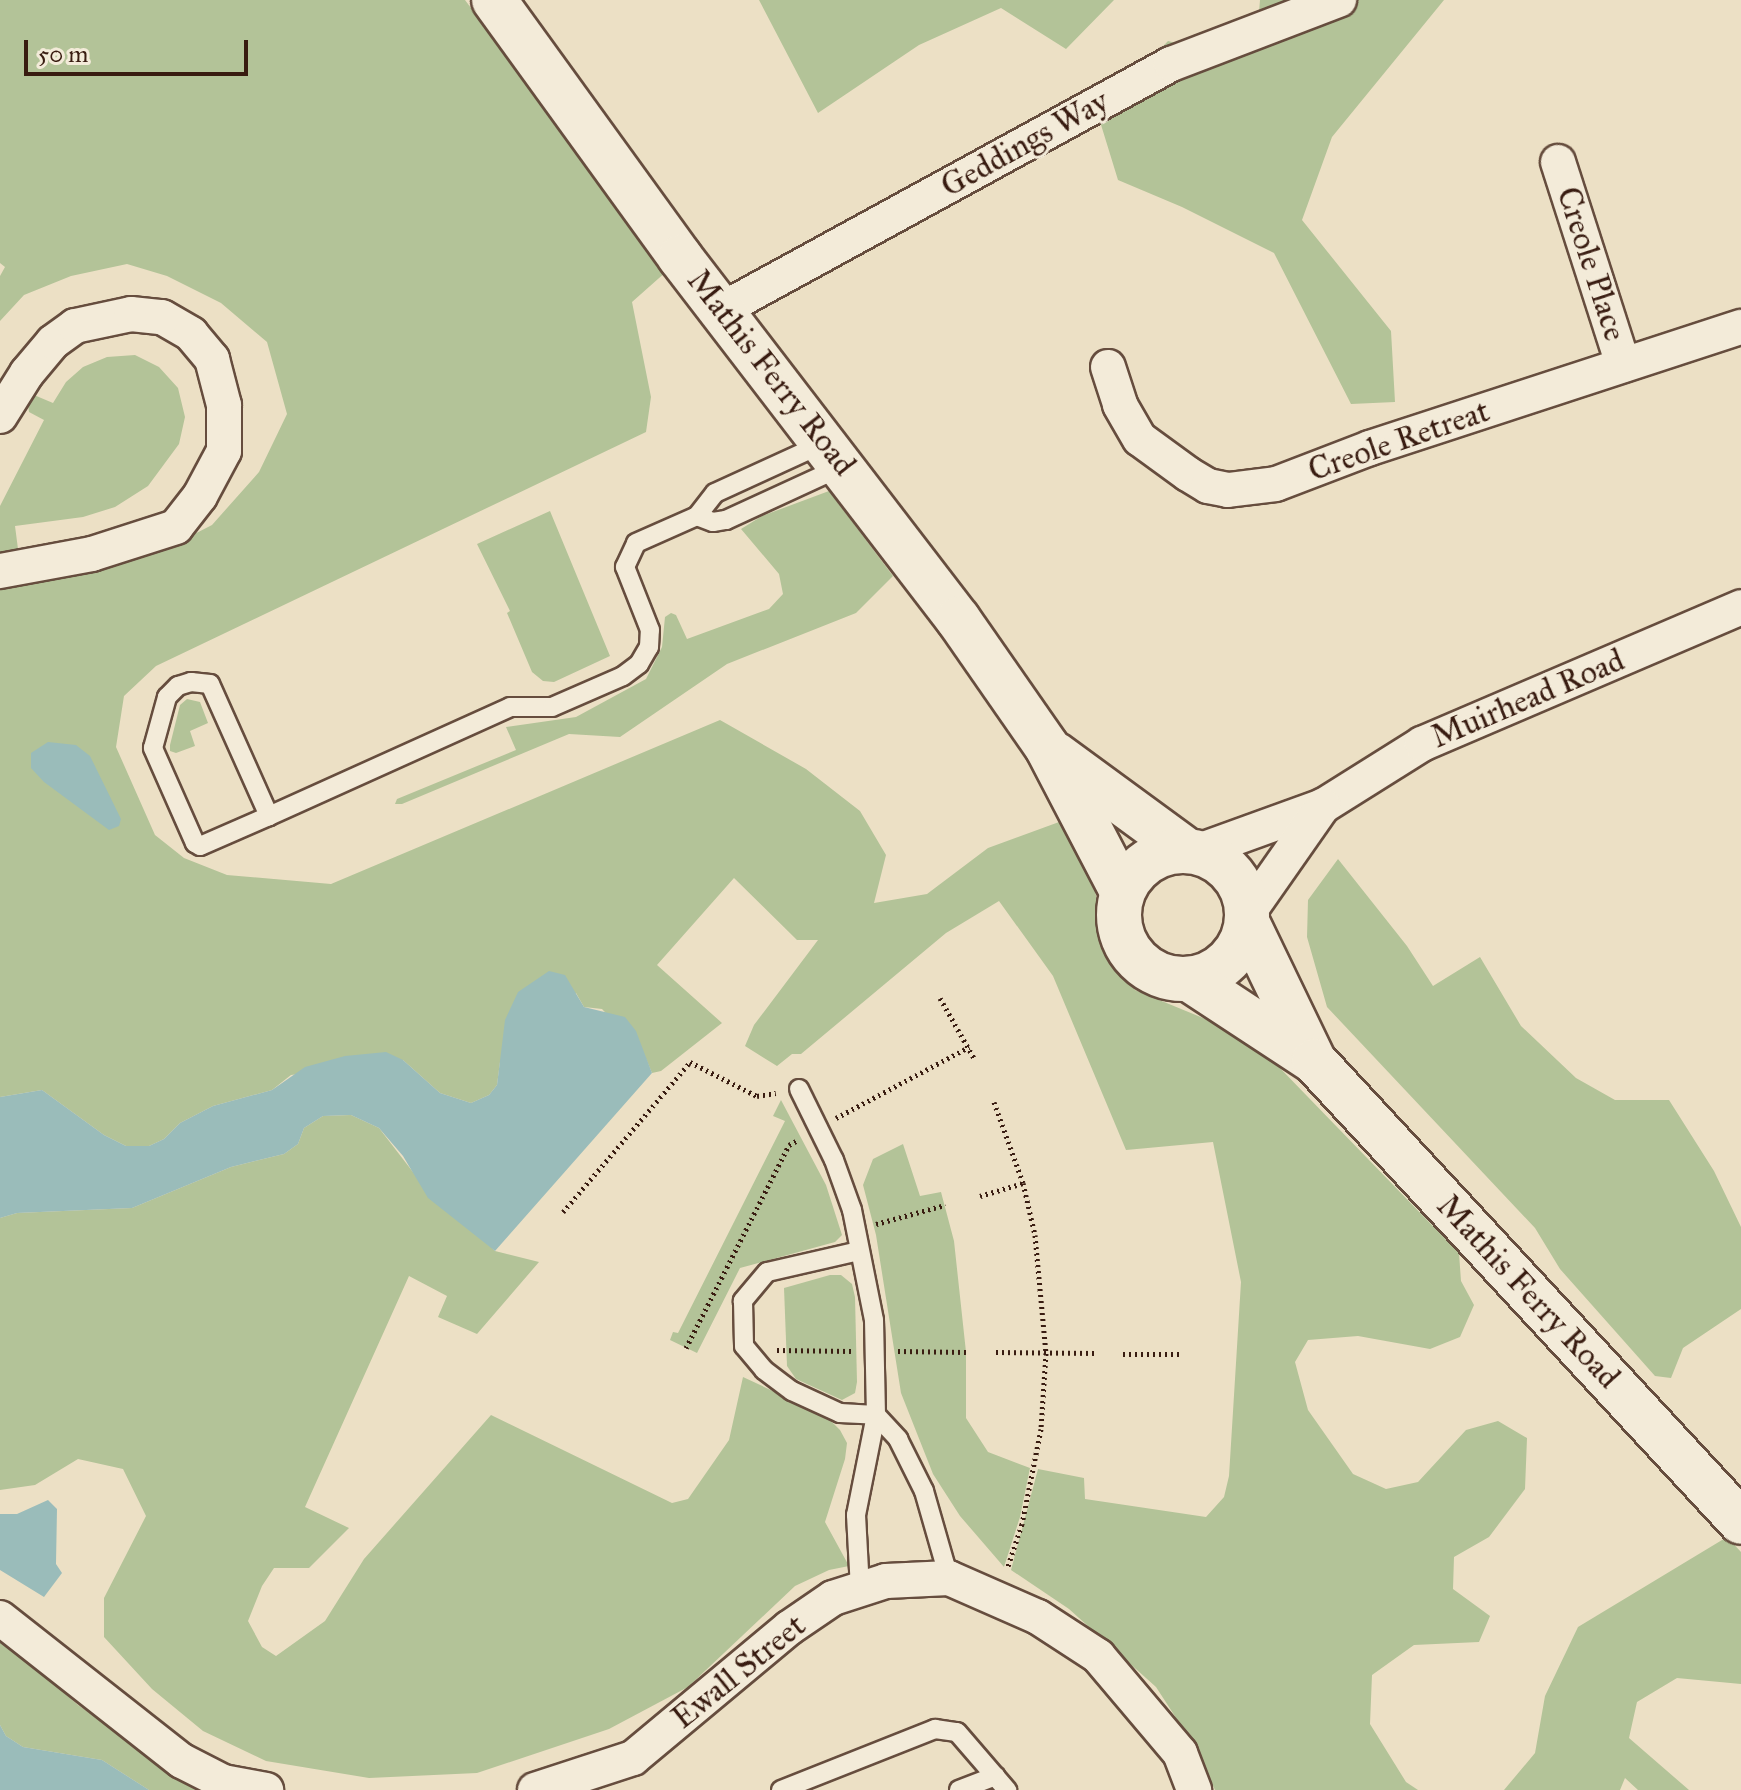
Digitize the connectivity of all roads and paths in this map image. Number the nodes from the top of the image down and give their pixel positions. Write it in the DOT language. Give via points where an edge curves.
graph roads {
  1 [pos="494,0"];
  2 [pos="1339,0"];
  3 [pos="1558,162"];
  4 [pos="721,310"];
  5 [pos="1741,327"];
  6 [pos="1623,365"];
  7 [pos="1108,367"];
  8 [pos="0,416"];
  9 [pos="834,454"];
  10 [pos="697,516"];
  11 [pos="0,571"];
  12 [pos="1741,607"];
  13 [pos="1047,747"];
  14 [pos="1323,806"];
  15 [pos="269,816"];
  16 [pos="1191,851"];
  17 [pos="1122,891"];
  18 [pos="1248,918"];
  19 [pos="1189,979"];
  20 [pos="940,998"];
  21 [pos="969,1047"];
  22 [pos="974,1058"];
  23 [pos="1314,1061"];
  24 [pos="799,1089"];
  25 [pos="994,1102"];
  26 [pos="831,1121"];
  27 [pos="802,1137"];
  28 [pos="1023,1183"];
  29 [pos="980,1196"];
  30 [pos="945,1205"];
  31 [pos="563,1212"];
  32 [pos="873,1225"];
  33 [pos="859,1251"];
  34 [pos="744,1346"];
  35 [pos="686,1348"];
  36 [pos="858,1351"];
  37 [pos="893,1351"];
  38 [pos="966,1352"];
  39 [pos="996,1352"];
  40 [pos="1046,1353"];
  41 [pos="1096,1353"];
  42 [pos="1123,1354"];
  43 [pos="1180,1354"];
  44 [pos="876,1415"];
  45 [pos="1741,1522"];
  46 [pos="949,1578"];
  47 [pos="860,1589"];
  48 [pos="997,1597"];
  49 [pos="0,1618"];
  50 [pos="1001,1783"];
  51 [pos="266,1790"];
  52 [pos="535,1790"];
  53 [pos="781,1790"];
  54 [pos="959,1790"];
  55 [pos="1194,1790"];
  1 -- 4 [label="main road, Mathis Ferry Road"];
  2 -- 4 [label="street, Geddings Way" via="1171,64"];
  3 -- 6 [label="street, Creole Place"];
  4 -- 9 [label="main road, Mathis Ferry Road"];
  5 -- 6 [label="street, Creole Retreat"];
  6 -- 7 [label="street, Creole Retreat" via="1276,484 1228,490 1208,486 1140,439 1120,405"];
  8 -- 11 [label="street" via="53,342 75,326 131,314 162,317 191,334 212,359 224,405 224,451 176,527 92,554"];
  9 -- 10 [label="lane" via="715,493"];
  9 -- 10 [label="lane" via="726,520"];
  9 -- 13 [label="main road, Mathis Ferry Road" via="920,564"];
  10 -- 15 [label="lane" via="636,543 625,567 650,630 649,647 623,676 552,707 510,707"];
  12 -- 14 [label="street, Muirhead Road" via="1422,744"];
  13 -- 16 [label="main road, Mathis Ferry Road"];
  13 -- 17 [label="main road, Mathis Ferry Road"];
  14 -- 16 [label="street, Muirhead Road"];
  14 -- 18 [label="street, Muirhead Road"];
  15 -- 15 [label="lane" via="214,691 203,682 178,686 167,697 153,748 195,843 200,846"];
  16 -- 17 [label="main road" via="1166,852 1147,860"];
  16 -- 18 [label="main road" via="1227,867 1241,888"];
  17 -- 19 [label="main road" via="1119,924 1131,954 1157,974"];
  18 -- 19 [label="main road" via="1234,954 1222,967"];
  18 -- 23 [label="main road, Mathis Ferry Road"];
  19 -- 23 [label="main road, Mathis Ferry Road"];
  20 -- 21 [label="path"];
  21 -- 22 [label="path"];
  21 -- 26 [label="path"];
  23 -- 45 [label="main road, Mathis Ferry Road"];
  24 -- 31 [label="path" via="757,1096 690,1062"];
  24 -- 33 [label="lane" via="834,1160 852,1210"];
  25 -- 28 [label="path"];
  27 -- 35 [label="path" via="789,1145"];
  28 -- 29 [label="path"];
  28 -- 40 [label="path" via="1042,1277"];
  30 -- 32 [label="path"];
  33 -- 34 [label="lane" via="767,1272 743,1301"];
  33 -- 44 [label="lane" via="874,1320"];
  34 -- 36 [label="path"];
  34 -- 44 [label="lane" via="792,1391 840,1413"];
  37 -- 38 [label="path"];
  39 -- 40 [label="path"];
  40 -- 41 [label="path"];
  40 -- 48 [label="path" via="1034,1469"];
  42 -- 43 [label="path"];
  44 -- 46 [label="lane" via="898,1439 924,1491"];
  44 -- 47 [label="lane" via="856,1515"];
  46 -- 47 [label="street, Ewall Street" via="886,1581"];
  46 -- 48 [label="street"];
  47 -- 52 [label="street, Ewall Street" via="833,1598 789,1628 633,1758"];
  48 -- 55 [label="street" via="1098,1656 1180,1753"];
  49 -- 51 [label="street" via="182,1761 223,1782"];
  50 -- 53 [label="lane" via="957,1732 935,1729"];
  50 -- 54 [label="lane"];
}
